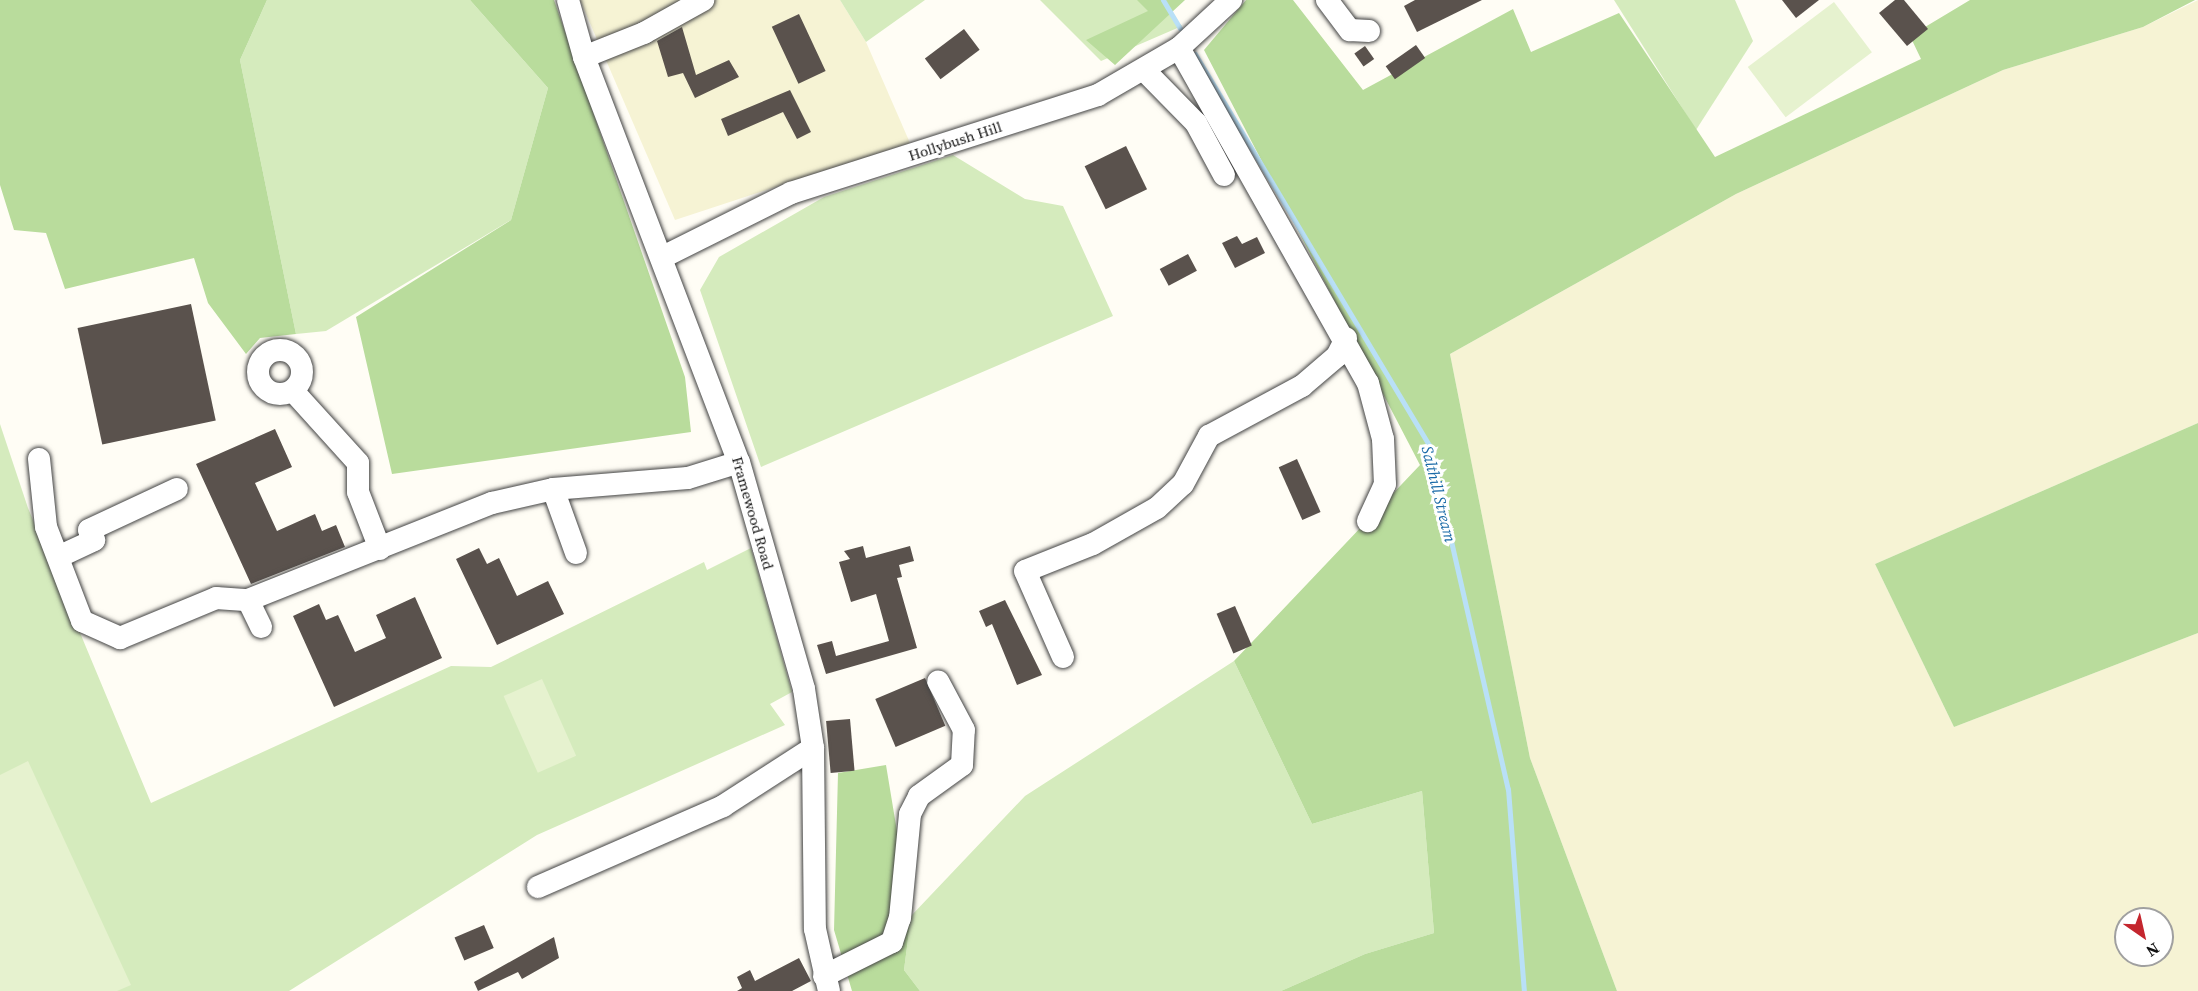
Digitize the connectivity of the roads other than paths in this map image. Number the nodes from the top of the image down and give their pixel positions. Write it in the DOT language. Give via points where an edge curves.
graph roads {
  1 [pos="568,0"];
  2 [pos="703,0"];
  3 [pos="1231,0"];
  4 [pos="1326,0"];
  5 [pos="1369,31"];
  6 [pos="1179,48"];
  7 [pos="584,57"];
  8 [pos="1144,71"];
  9 [pos="1224,175"];
  10 [pos="663,257"];
  11 [pos="1346,338"];
  12 [pos="293,391"];
  13 [pos="39,459"];
  14 [pos="739,462"];
  15 [pos="177,489"];
  16 [pos="553,489"];
  17 [pos="1368,520"];
  18 [pos="380,549"];
  19 [pos="576,553"];
  20 [pos="58,557"];
  21 [pos="248,600"];
  22 [pos="261,627"];
  23 [pos="1063,657"];
  24 [pos="938,681"];
  25 [pos="813,748"];
  26 [pos="538,887"];
  27 [pos="826,984"];
  1 -- 7 [label="street, Framewood Road"];
  2 -- 7 [label="street" via="644,33"];
  3 -- 6 [label="street, Hollybush Hill"];
  4 -- 5 [label="street" via="1350,30"];
  6 -- 8 [label="street, Hollybush Hill"];
  6 -- 11 [label="street"];
  7 -- 10 [label="street, Framewood Road"];
  8 -- 9 [label="street" via="1191,117"];
  8 -- 10 [label="street, Hollybush Hill" via="1098,95 791,193"];
  10 -- 14 [label="street, Framewood Road"];
  11 -- 17 [label="street" via="1368,384 1383,439 1385,484"];
  11 -- 23 [label="street" via="1337,356 1302,386 1209,436 1183,484 1157,508 1093,544 1025,571"];
  12 -- 18 [label="street" via="358,463 358,492"];
  13 -- 20 [label="street" via="46,527"];
  14 -- 16 [label="street" via="688,478"];
  14 -- 25 [label="street, Framewood Road" via="804,689"];
  15 -- 20 [label="street" via="89,530 94,540"];
  16 -- 18 [label="street" via="492,503"];
  16 -- 19 [label="street"];
  18 -- 21 [label="street" via="361,551"];
  20 -- 21 [label="street" via="82,621 119,643 216,598"];
  21 -- 22 [label="street"];
  24 -- 27 [label="street" via="964,730 962,765 919,796 910,814 900,918 892,942"];
  25 -- 26 [label="street" via="723,806"];
  25 -- 27 [label="street, Framewood Road" via="815,929"];
}
